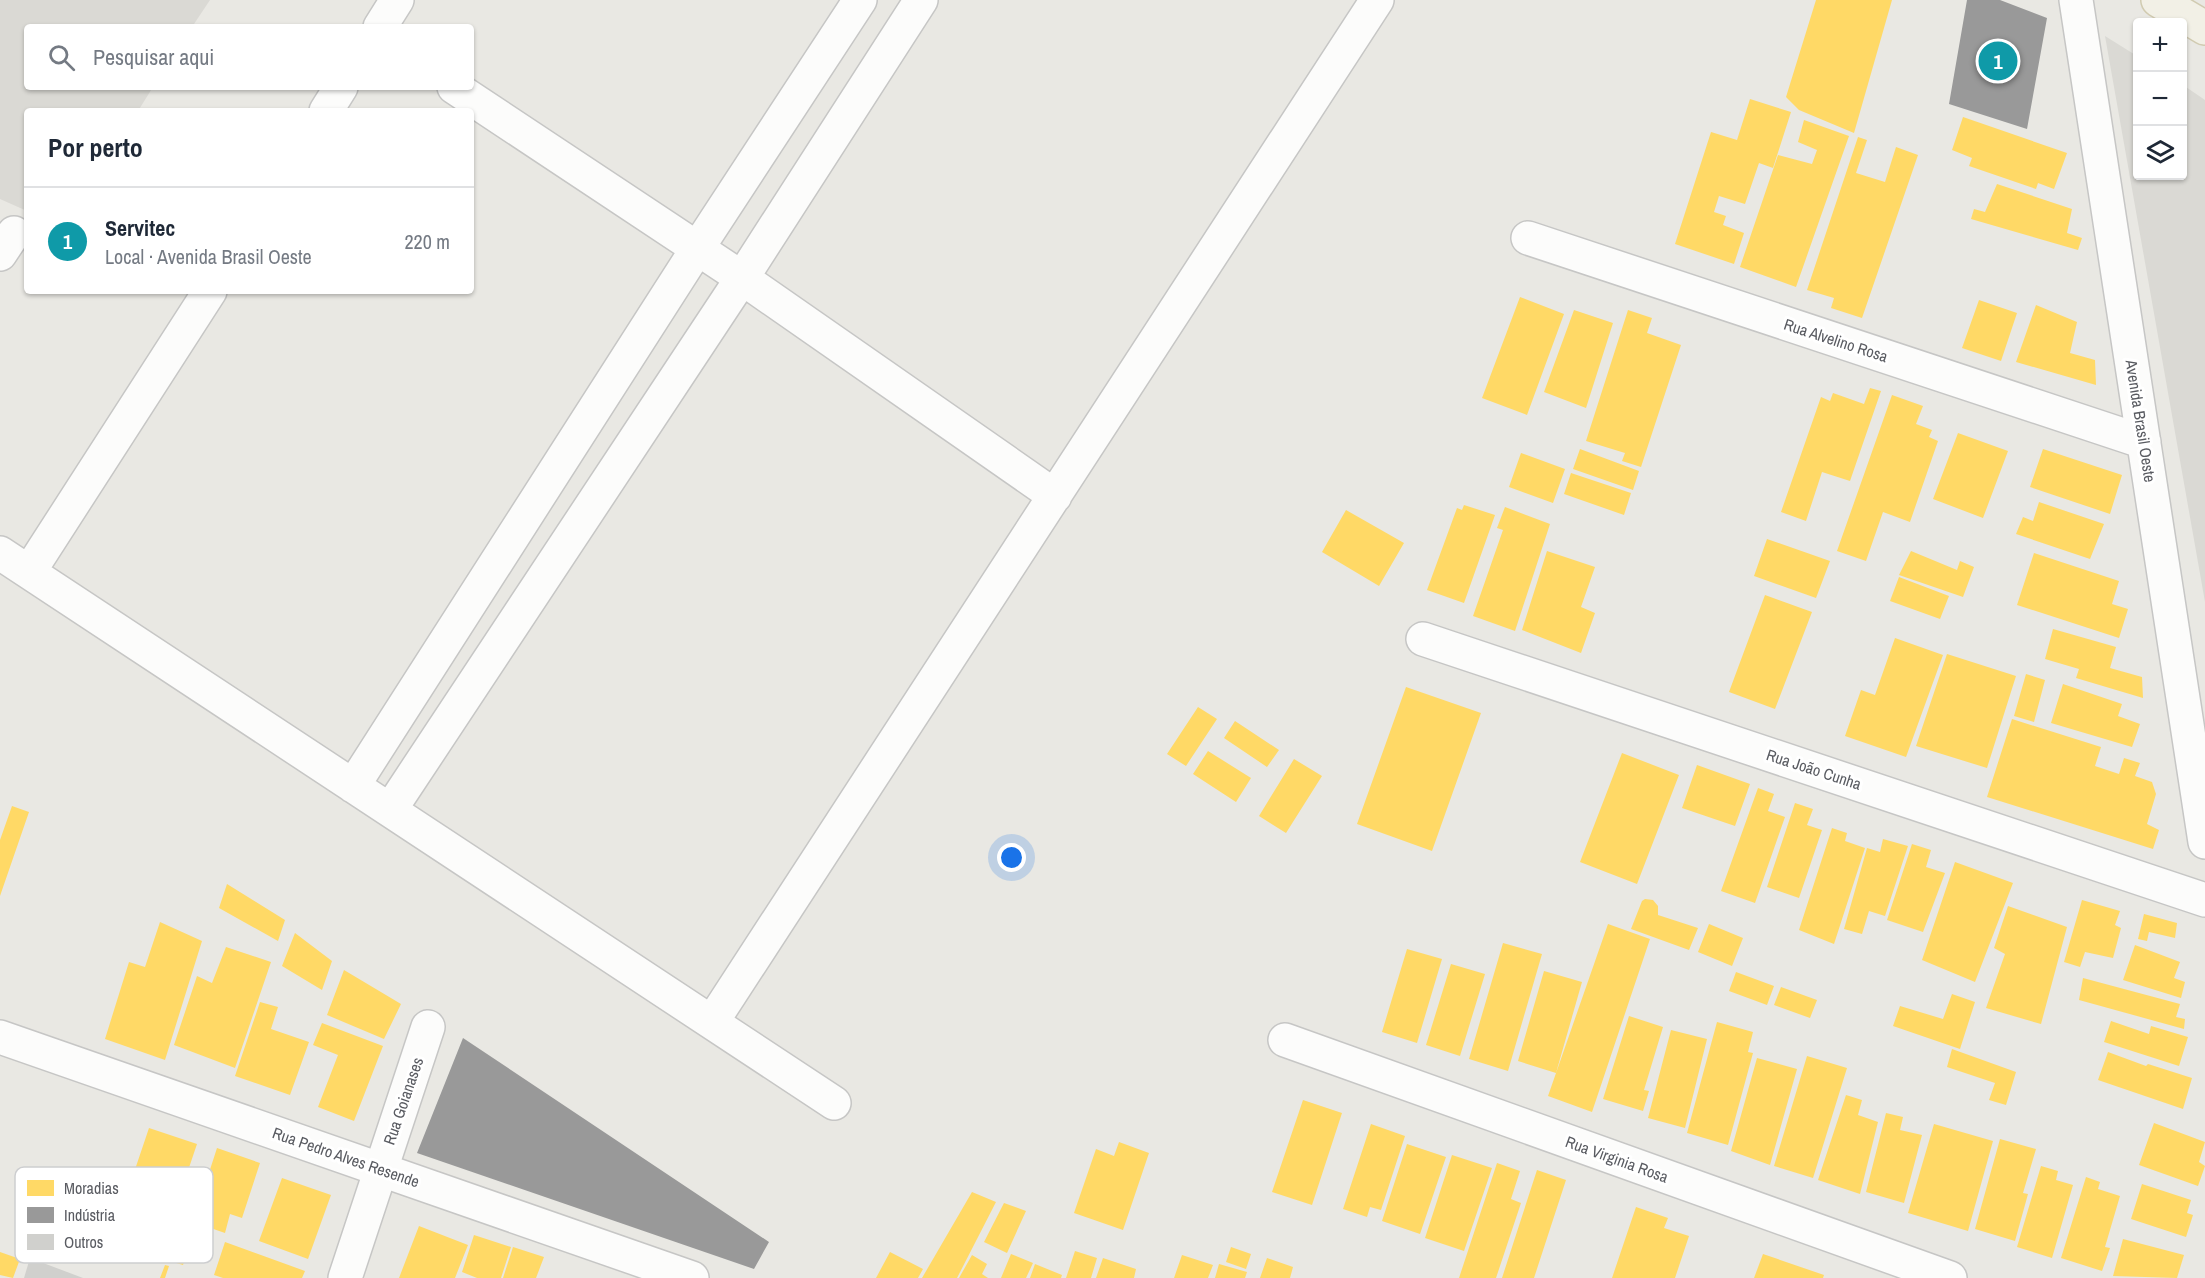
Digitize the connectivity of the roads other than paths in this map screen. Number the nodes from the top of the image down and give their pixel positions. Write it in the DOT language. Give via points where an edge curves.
graph roads {
  1 [pos="397,0"];
  2 [pos="860,0"];
  3 [pos="921,0"];
  4 [pos="1377,0"];
  5 [pos="2076,0"];
  6 [pos="2158,0"];
  7 [pos="382,24"];
  8 [pos="2205,28"];
  9 [pos="339,90"];
  10 [pos="458,90"];
  11 [pos="328,108"];
  12 [pos="1528,238"];
  13 [pos="697,249"];
  14 [pos="742,279"];
  15 [pos="208,294"];
  16 [pos="2144,442"];
  17 [pos="1055,496"];
  18 [pos="0,553"];
  19 [pos="29,572"];
  20 [pos="1423,639"];
  21 [pos="353,786"];
  22 [pos="390,810"];
  23 [pos="2205,842"];
  24 [pos="2205,900"];
  25 [pos="712,1023"];
  26 [pos="428,1027"];
  27 [pos="0,1037"];
  28 [pos="1285,1040"];
  29 [pos="834,1103"];
  30 [pos="380,1169"];
  31 [pos="345,1278"];
  32 [pos="692,1278"];
  33 [pos="1950,1278"];
  1 -- 7 [label="street"];
  2 -- 13 [label="street"];
  3 -- 14 [label="street"];
  4 -- 17 [label="street"];
  5 -- 16 [label="street, Avenida Brasil Oeste"];
  6 -- 8 [label="main road"];
  9 -- 11 [label="street"];
  10 -- 13 [label="street"];
  12 -- 16 [label="street, Rua Alvelino Rosa"];
  13 -- 14 [label="street"];
  13 -- 21 [label="street"];
  14 -- 17 [label="street"];
  14 -- 22 [label="street"];
  15 -- 19 [label="street"];
  16 -- 23 [label="street, Avenida Brasil Oeste"];
  17 -- 25 [label="street"];
  18 -- 19 [label="street"];
  19 -- 21 [label="street"];
  20 -- 24 [label="street, Rua João Cunha"];
  21 -- 22 [label="street"];
  22 -- 25 [label="street"];
  25 -- 29 [label="street"];
  26 -- 30 [label="street, Rua Goianases"];
  27 -- 30 [label="street, Rua Pedro Alves Resende"];
  28 -- 33 [label="street, Rua Virginia Rosa"];
  30 -- 31 [label="street, Rua Goianases"];
  30 -- 32 [label="street, Rua Pedro Alves Resende"];
}
